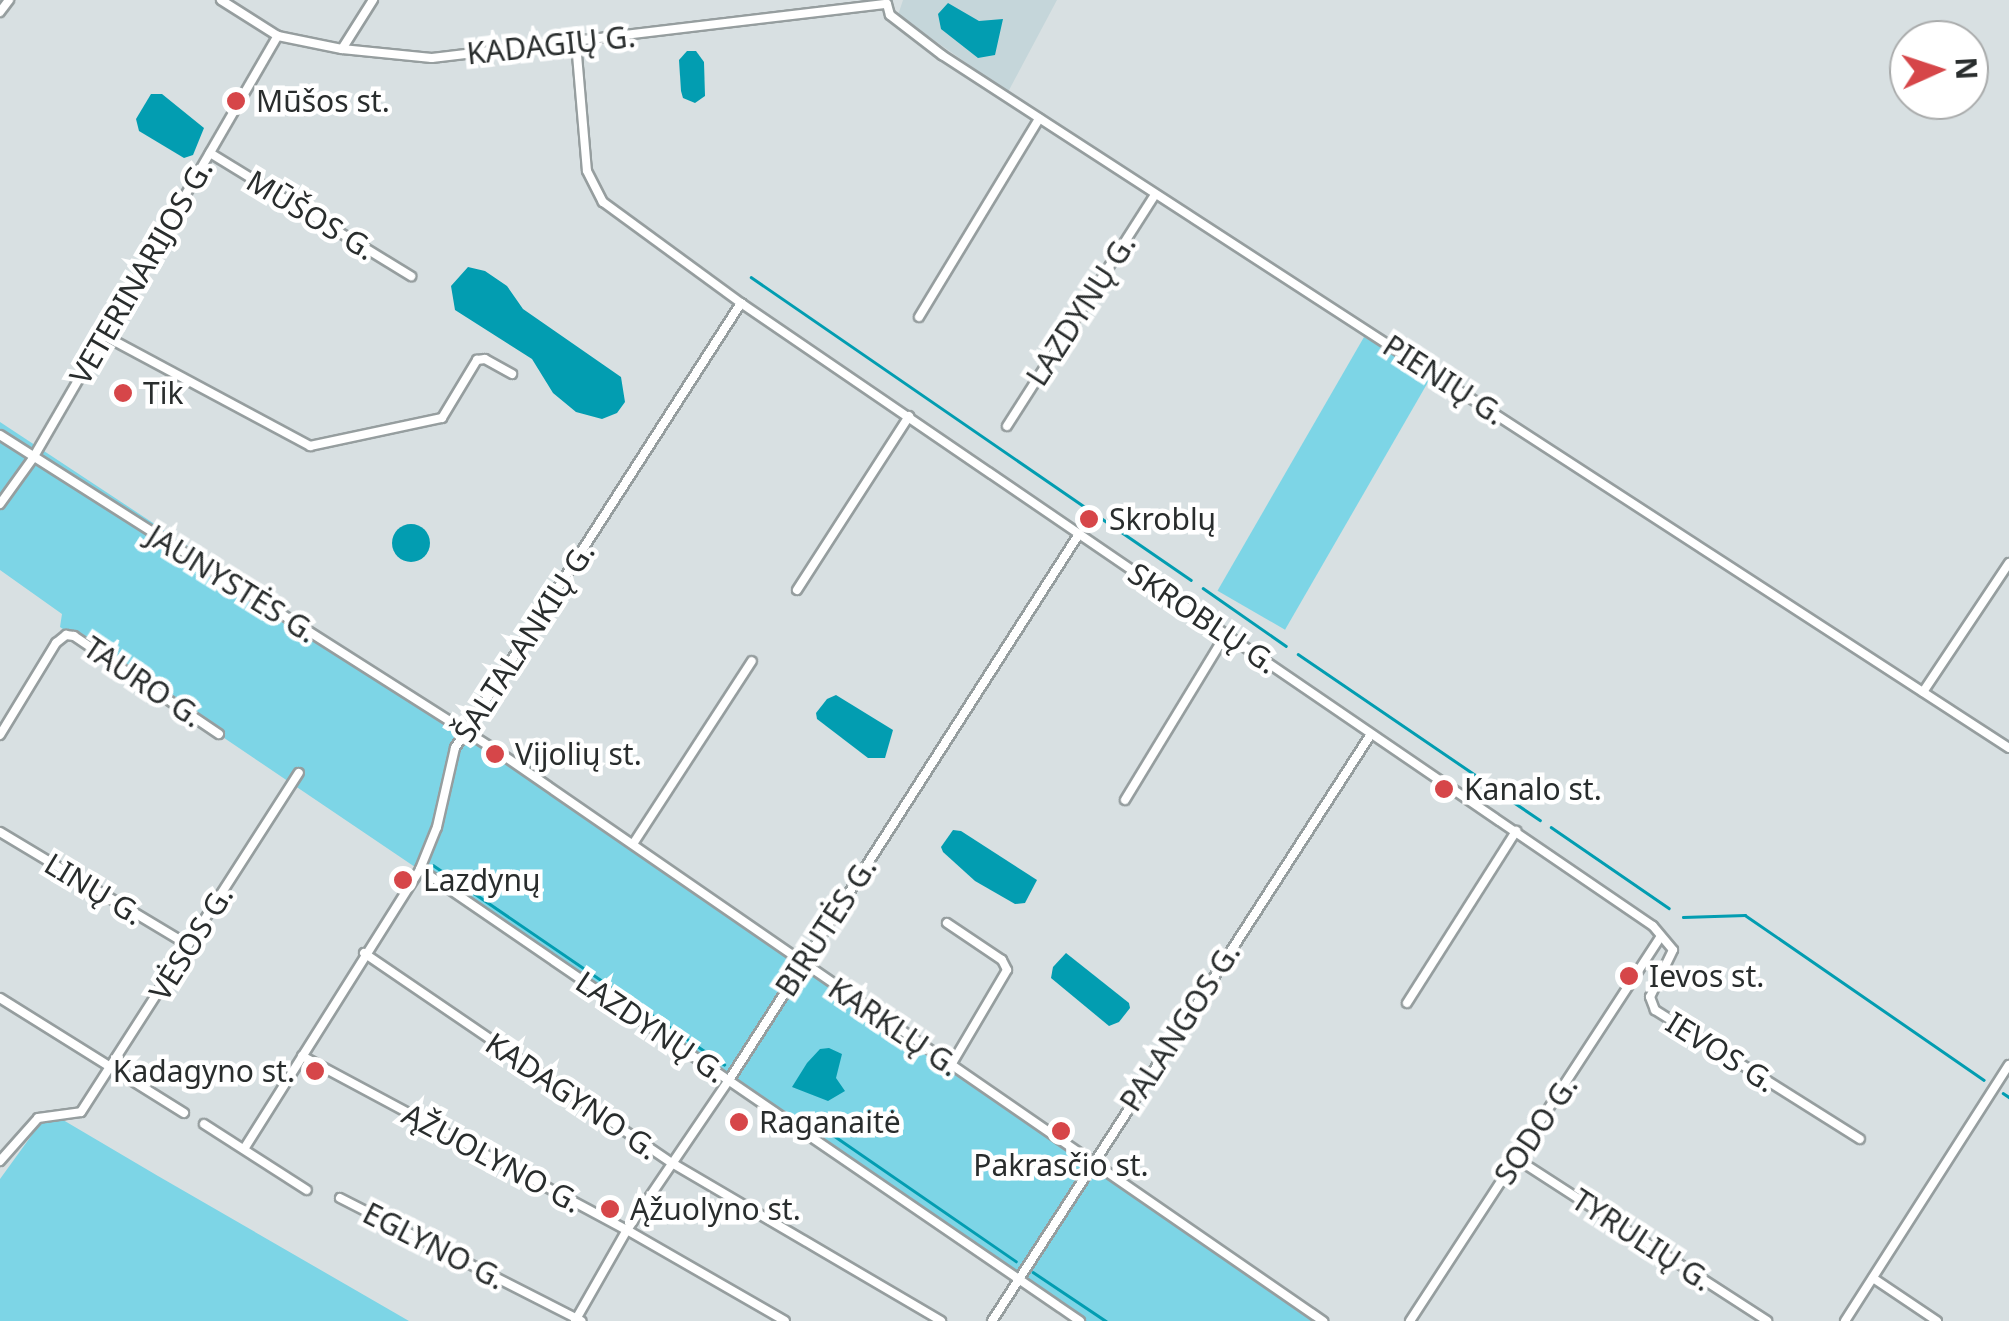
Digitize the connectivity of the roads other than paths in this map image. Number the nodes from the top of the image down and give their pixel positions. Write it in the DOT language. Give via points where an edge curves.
graph roads {
  1 [pos="9,0"];
  2 [pos="221,0"];
  3 [pos="373,0"];
  4 [pos="888,2"];
  5 [pos="0,12"];
  6 [pos="278,36"];
  7 [pos="576,44"];
  8 [pos="342,49"];
  9 [pos="1039,119"];
  10 [pos="210,153"];
  11 [pos="1155,194"];
  12 [pos="411,276"];
  13 [pos="741,303"];
  14 [pos="919,317"];
  15 [pos="105,336"];
  16 [pos="512,374"];
  17 [pos="909,416"];
  18 [pos="1007,426"];
  19 [pos="0,435"];
  20 [pos="33,458"];
  21 [pos="0,504"];
  22 [pos="1079,534"];
  23 [pos="2009,563"];
  24 [pos="797,590"];
  25 [pos="1226,634"];
  26 [pos="752,661"];
  27 [pos="1923,692"];
  28 [pos="466,731"];
  29 [pos="219,734"];
  30 [pos="1371,734"];
  31 [pos="0,735"];
  32 [pos="2009,748"];
  33 [pos="300,772"];
  34 [pos="1125,800"];
  35 [pos="1516,831"];
  36 [pos="0,832"];
  37 [pos="633,844"];
  38 [pos="420,869"];
  39 [pos="947,923"];
  40 [pos="1660,937"];
  41 [pos="188,946"];
  42 [pos="364,954"];
  43 [pos="802,964"];
  44 [pos="0,998"];
  45 [pos="1406,1002"];
  46 [pos="302,1056"];
  47 [pos="951,1065"];
  48 [pos="2009,1065"];
  49 [pos="113,1068"];
  50 [pos="729,1080"];
  51 [pos="184,1112"];
  52 [pos="204,1124"];
  53 [pos="1860,1140"];
  54 [pos="244,1148"];
  55 [pos="1517,1159"];
  56 [pos="0,1161"];
  57 [pos="672,1163"];
  58 [pos="1092,1163"];
  59 [pos="307,1190"];
  60 [pos="340,1198"];
  61 [pos="627,1230"];
  62 [pos="1019,1278"];
  63 [pos="1872,1278"];
  64 [pos="577,1320"];
  65 [pos="785,1321"];
  66 [pos="941,1321"];
  67 [pos="992,1321"];
  68 [pos="1080,1321"];
  69 [pos="1323,1321"];
  70 [pos="1410,1321"];
  71 [pos="1766,1321"];
  72 [pos="1845,1321"];
  73 [pos="1936,1321"];
  1 -- 5 [label="street"];
  2 -- 6 [label="street, KADAGIŲ G."];
  3 -- 8 [label="street"];
  4 -- 7 [label="street, KADAGIŲ G."];
  4 -- 9 [label="street, PIENIŲ G." via="890,15 942,56"];
  6 -- 8 [label="street, KADAGIŲ G."];
  6 -- 10 [label="street, VETERINARIJOS G."];
  7 -- 8 [label="street, KADAGIŲ G." via="432,58"];
  7 -- 13 [label="street, SKROBLŲ G." via="592,188"];
  9 -- 11 [label="street, PIENIŲ G."];
  9 -- 14 [label="street"];
  10 -- 12 [label="street, MŪŠOS G."];
  10 -- 15 [label="street, VETERINARIJOS G."];
  11 -- 18 [label="street, LAZDYNŲ G."];
  11 -- 27 [label="street, PIENIŲ G."];
  13 -- 17 [label="street, SKROBLŲ G."];
  13 -- 28 [label="street, ŠALTALANKIŲ G."];
  15 -- 16 [label="street" via="310,446 442,418 476,360"];
  15 -- 20 [label="street, VETERINARIJOS G."];
  17 -- 22 [label="street, SKROBLŲ G."];
  17 -- 24 [label="street"];
  19 -- 20 [label="street, JAUNYSTĖS G."];
  20 -- 21 [label="street, VETERINARIJOS G."];
  20 -- 28 [label="street, JAUNYSTĖS G."];
  22 -- 25 [label="street, SKROBLŲ G."];
  22 -- 43 [label="street, BIRUTĖS G."];
  23 -- 27 [label="street"];
  25 -- 30 [label="street, SKROBLŲ G."];
  25 -- 34 [label="street"];
  26 -- 37 [label="street"];
  27 -- 32 [label="street, PIENIŲ G."];
  28 -- 37 [label="street, KARKLŲ G."];
  28 -- 38 [label="street, ŠALTALANKIŲ G."];
  29 -- 31 [label="street, TAURO G." via="66,636"];
  30 -- 35 [label="street, SKROBLŲ G."];
  30 -- 58 [label="street, PALANGOS G."];
  33 -- 41 [label="street, VĖSOS G."];
  35 -- 40 [label="street, SKROBLŲ G."];
  35 -- 45 [label="street"];
  36 -- 41 [label="street, LINŲ G."];
  37 -- 43 [label="street, KARKLŲ G."];
  38 -- 42 [label="street, ŠALTALANKIŲ G."];
  38 -- 50 [label="street, LAZDYNŲ G."];
  39 -- 47 [label="street" via="1008,970"];
  40 -- 53 [label="street, IEVOS G." via="1673,950 1650,998 1654,1010"];
  40 -- 55 [label="street, SODO G."];
  41 -- 49 [label="street, VĖSOS G."];
  42 -- 46 [label="street, ŠALTALANKIŲ G."];
  42 -- 57 [label="street, KADAGYNO G."];
  43 -- 47 [label="street, KARKLŲ G."];
  43 -- 50 [label="street, BIRUTĖS G."];
  44 -- 49 [label="street"];
  46 -- 54 [label="street, ŠALTALANKIŲ G."];
  46 -- 61 [label="street, ĄŽUOLYNO G."];
  47 -- 58 [label="street, KARKLŲ G."];
  48 -- 63 [label="street"];
  49 -- 51 [label="street"];
  49 -- 56 [label="street, VĖSOS G." via="81,1112 38,1118"];
  50 -- 57 [label="street, BIRUTĖS G."];
  50 -- 62 [label="street, LAZDYNŲ G."];
  52 -- 54 [label="street"];
  54 -- 59 [label="street"];
  55 -- 70 [label="street, SODO G."];
  55 -- 71 [label="street, TYRULIŲ G."];
  57 -- 61 [label="street, BIRUTĖS G."];
  57 -- 66 [label="street, KADAGYNO G."];
  58 -- 62 [label="street, PALANGOS G."];
  58 -- 69 [label="street, KARKLŲ G."];
  60 -- 64 [label="street, EGLYNO G."];
  61 -- 64 [label="street, BIRUTĖS G."];
  61 -- 65 [label="street, ĄŽUOLYNO G."];
  62 -- 67 [label="street, PALANGOS G."];
  62 -- 68 [label="street, LAZDYNŲ G."];
  63 -- 72 [label="street"];
  63 -- 73 [label="street"];
}
